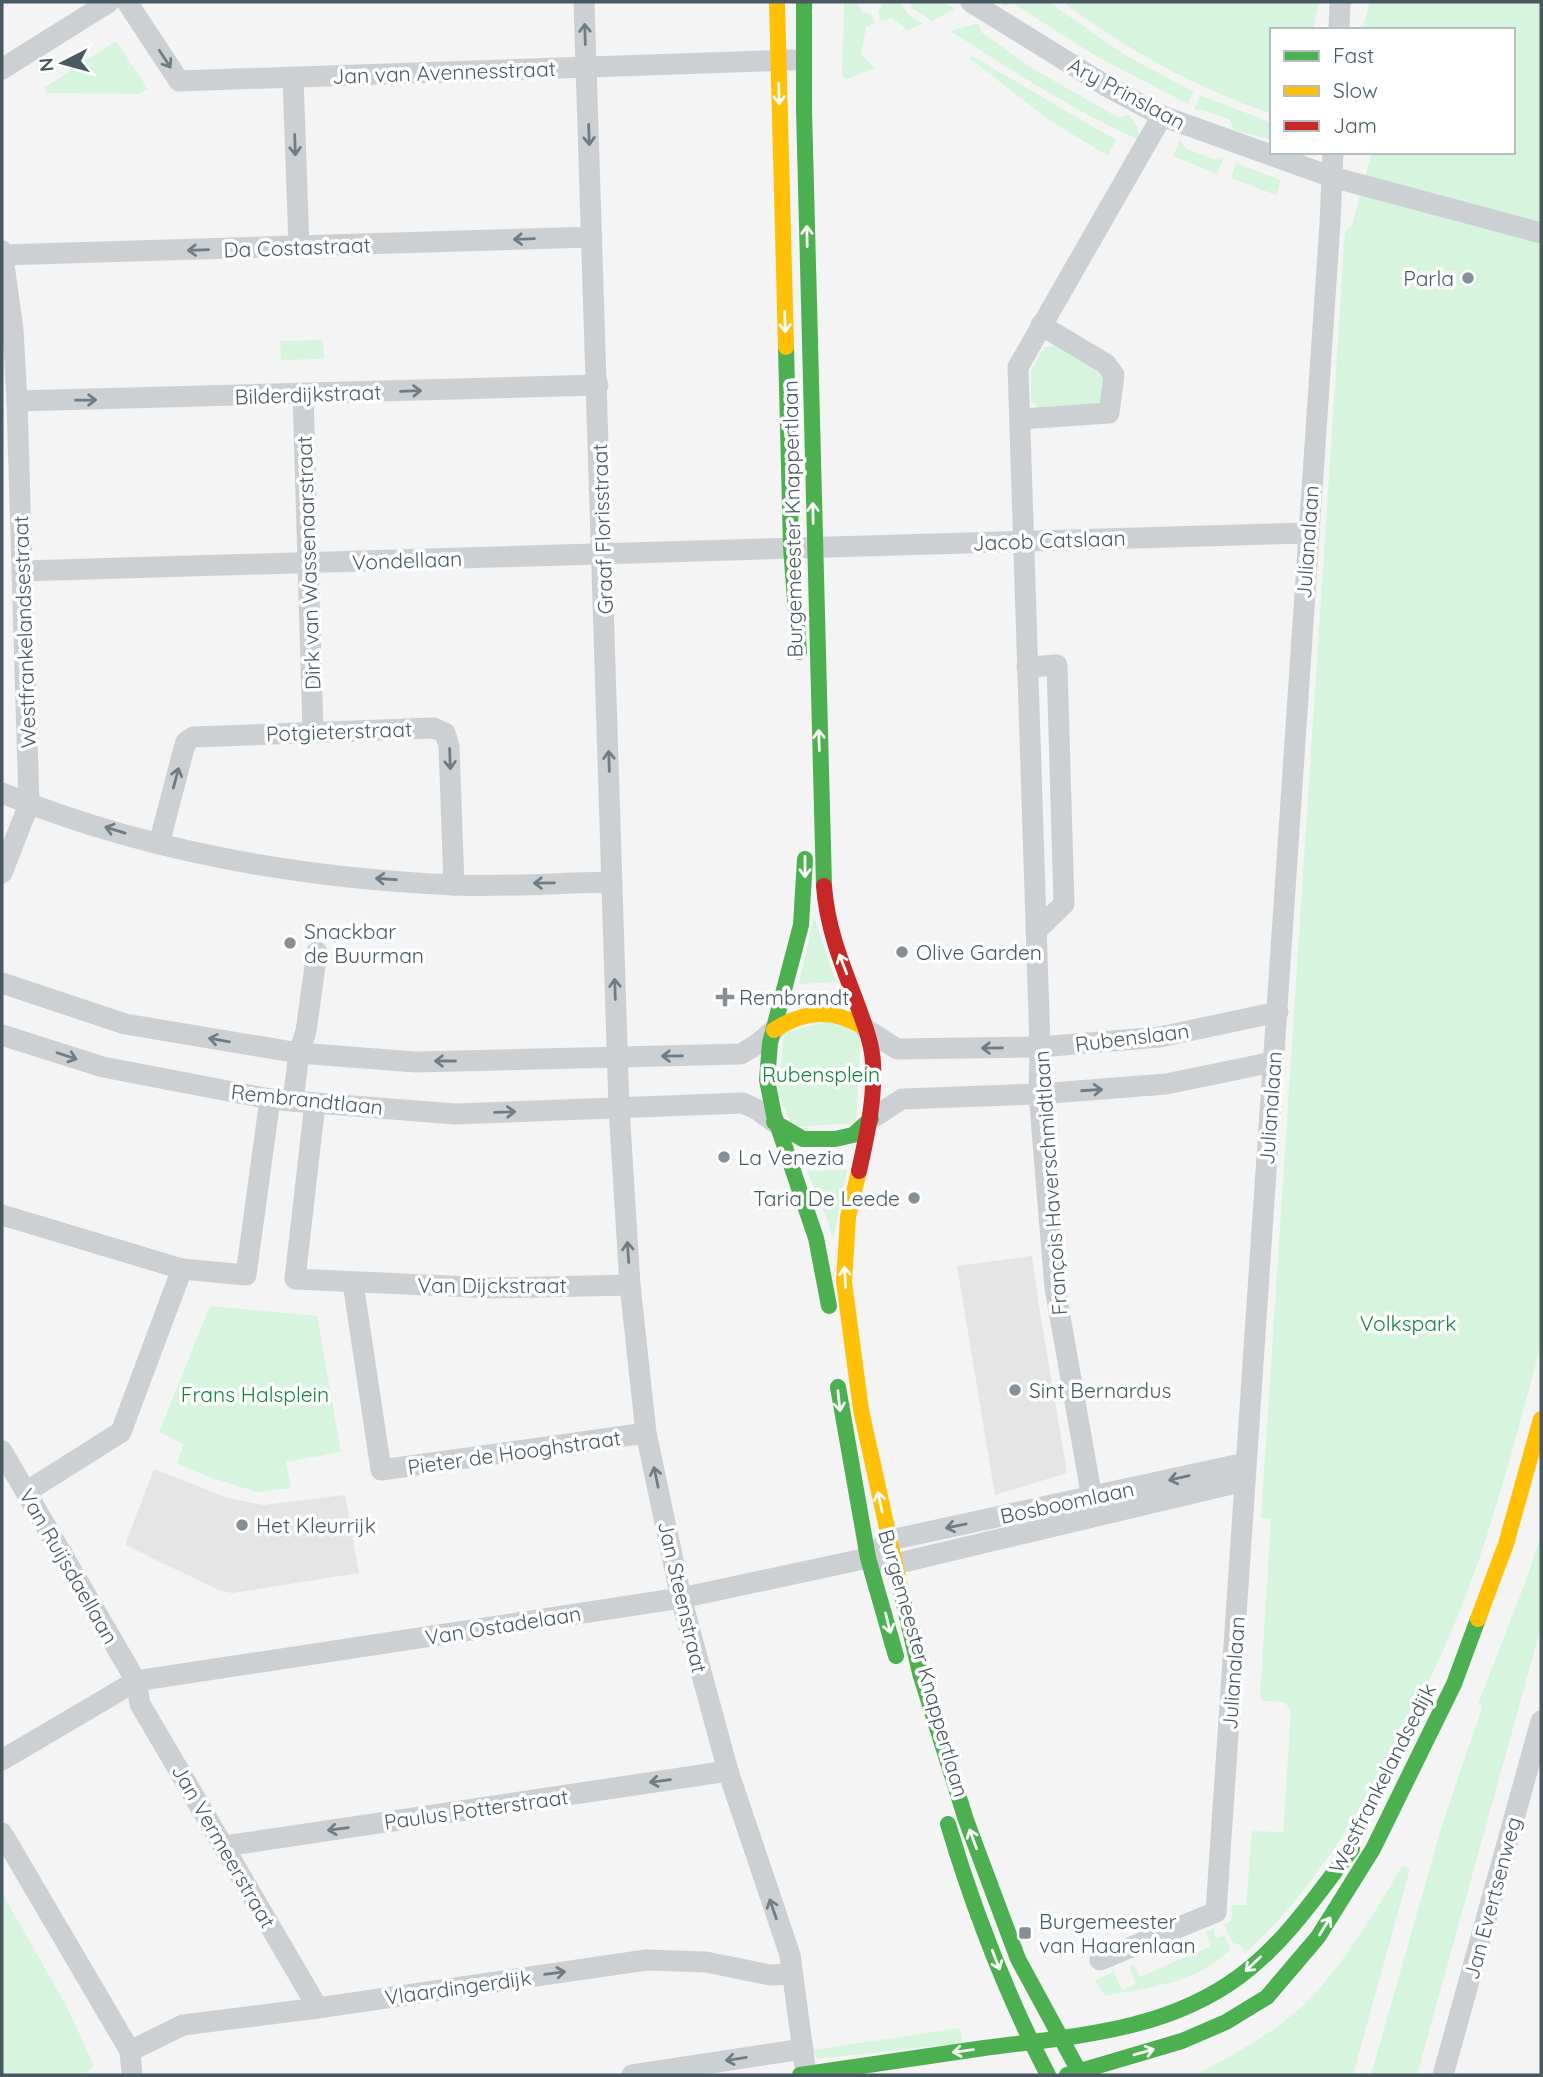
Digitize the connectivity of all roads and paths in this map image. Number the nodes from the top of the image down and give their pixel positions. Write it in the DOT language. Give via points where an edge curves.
graph roads {
  1 [pos="109,2"];
  2 [pos="127,2"];
  3 [pos="584,2"];
  4 [pos="777,2"];
  5 [pos="804,2"];
  6 [pos="971,2"];
  7 [pos="1340,2"];
  8 [pos="1339,28"];
  9 [pos="778,60"];
  10 [pos="803,60"];
  11 [pos="586,67"];
  12 [pos="2,69"];
  13 [pos="293,77"];
  14 [pos="1162,116"];
  15 [pos="1333,154"];
  16 [pos="1332,177"];
  17 [pos="1541,233"];
  18 [pos="592,237"];
  19 [pos="299,247"];
  20 [pos="2,253"];
  21 [pos="1041,325"];
  22 [pos="7,329"];
  23 [pos="598,385"];
  24 [pos="303,394"];
  25 [pos="17,401"];
  26 [pos="1020,419"];
  27 [pos="1307,533"];
  28 [pos="1023,541"];
  29 [pos="814,546"];
  30 [pos="791,547"];
  31 [pos="603,553"];
  32 [pos="308,563"];
  33 [pos="22,571"];
  34 [pos="1027,667"];
  35 [pos="800,674"];
  36 [pos="313,731"];
  37 [pos="2,793"];
  38 [pos="29,804"];
  39 [pos="159,844"];
  40 [pos="805,846"];
  41 [pos="2,873"];
  42 [pos="612,882"];
  43 [pos="454,885"];
  44 [pos="1036,931"];
  45 [pos="317,952"];
  46 [pos="2,983"];
  47 [pos="1278,1012"];
  48 [pos="866,1029"];
  49 [pos="774,1030"];
  50 [pos="2,1035"];
  51 [pos="1040,1047"];
  52 [pos="299,1053"];
  53 [pos="617,1057"];
  54 [pos="1273,1062"];
  55 [pos="1039,1094"];
  56 [pos="270,1099"];
  57 [pos="293,1101"];
  58 [pos="315,1103"];
  59 [pos="619,1108"];
  60 [pos="872,1119"];
  61 [pos="774,1122"];
  62 [pos="2,1215"];
  63 [pos="182,1269"];
  64 [pos="353,1283"];
  65 [pos="630,1284"];
  66 [pos="831,1323"];
  67 [pos="836,1375"];
  68 [pos="1541,1419"];
  69 [pos="646,1433"];
  70 [pos="2,1451"];
  71 [pos="1245,1472"];
  72 [pos="26,1492"];
  73 [pos="1093,1506"];
  74 [pos="889,1540"];
  75 [pos="868,1558"];
  76 [pos="895,1564"];
  77 [pos="681,1598"];
  78 [pos="902,1675"];
  79 [pos="136,1681"];
  80 [pos="1454,1684"];
  81 [pos="1541,1721"];
  82 [pos="2,1760"];
  83 [pos="728,1771"];
  84 [pos="944,1810"];
  85 [pos="2,1833"];
  86 [pos="225,1846"];
  87 [pos="1100,1960"];
  88 [pos="792,1975"];
  89 [pos="318,2008"];
  90 [pos="1062,2040"];
  91 [pos="1031,2044"];
  92 [pos="803,2049"];
  93 [pos="130,2051"];
  94 [pos="1075,2074"];
  95 [pos="132,2075"];
  96 [pos="632,2075"];
  97 [pos="804,2075"];
  98 [pos="1048,2075"];
  99 [pos="1443,2075"];
  1 -- 12 [label="street"];
  2 -- 13 [label="street, Jan van Avennesstraat, one-way" via="179,81"];
  11 -- 3 [label="street, Graaf Florisstraat, one-way"];
  4 -- 9 [label="main road, Burgemeester Knappertlaan"];
  5 -- 10 [label="main road, Burgemeester Knappertlaan"];
  6 -- 14 [label="street, Ary Prinslaan"];
  7 -- 8 [label="street"];
  9 -- 10 [label="street, Jan van Avennesstraat"];
  9 -- 11 [label="street, Jan van Avennesstraat"];
  9 -- 30 [label="main road, Burgemeester Knappertlaan, one-way"];
  29 -- 10 [label="main road, Burgemeester Knappertlaan, one-way"];
  11 -- 13 [label="street, Jan van Avennesstraat"];
  11 -- 18 [label="street, Graaf Florisstraat, one-way"];
  13 -- 19 [label="street, one-way"];
  14 -- 16 [label="street, Ary Prinslaan"];
  14 -- 21 [label="street, François Haverschmidtlaan"];
  15 -- 16 [label="street, Julianalaan"];
  16 -- 17 [label="street, Ary Prinslaan"];
  16 -- 27 [label="street, Julianalaan"];
  18 -- 19 [label="street, Da Costastraat, one-way"];
  18 -- 23 [label="street, Graaf Florisstraat"];
  19 -- 20 [label="street, Da Costastraat, one-way"];
  20 -- 22 [label="street, Westfrankelandsestraat"];
  21 -- 26 [label="street, François Haverschmidtlaan" via="1018,367"];
  21 -- 26 [label="street" via="1110,369 1114,375 1109,413"];
  22 -- 25 [label="street, Westfrankelandsestraat"];
  24 -- 23 [label="street, Bilderdijkstraat, one-way"];
  23 -- 31 [label="street, Graaf Florisstraat"];
  25 -- 24 [label="street, Bilderdijkstraat, one-way"];
  24 -- 32 [label="street, Dirk van Wassenaarstraat"];
  25 -- 33 [label="street, Westfrankelandsestraat"];
  26 -- 28 [label="street, François Haverschmidtlaan"];
  27 -- 28 [label="street, Jacob Catslaan"];
  27 -- 47 [label="street, Julianalaan"];
  28 -- 29 [label="street, Jacob Catslaan"];
  28 -- 34 [label="street, François Haverschmidtlaan"];
  29 -- 30 [label="street, Jacob Catslaan"];
  48 -- 29 [label="main road, Burgemeester Knappertlaan, one-way" via="826,914"];
  30 -- 31 [label="street, Vondellaan"];
  30 -- 35 [label="main road, Burgemeester Knappertlaan"];
  31 -- 32 [label="street, Vondellaan"];
  42 -- 31 [label="street, Graaf Florisstraat, one-way"];
  32 -- 33 [label="street, Vondellaan"];
  32 -- 36 [label="street, Dirk van Wassenaarstraat"];
  33 -- 38 [label="street, Westfrankelandsestraat"];
  34 -- 44 [label="street, François Haverschmidtlaan"];
  34 -- 44 [label="street" via="1057,665 1064,904"];
  39 -- 36 [label="street, Potgieterstraat, one-way" via="186,742 193,737"];
  36 -- 43 [label="street, Potgieterstraat, one-way" via="434,728 445,733"];
  37 -- 38 [label="street"];
  39 -- 38 [label="street, one-way"];
  38 -- 41 [label="street"];
  43 -- 39 [label="street, one-way" via="272,868"];
  40 -- 49 [label="main road, one-way" via="799,936"];
  42 -- 43 [label="street, one-way"];
  53 -- 42 [label="street, Graaf Florisstraat, one-way"];
  44 -- 51 [label="street, François Haverschmidtlaan"];
  45 -- 52 [label="street"];
  52 -- 46 [label="street, one-way" via="125,1024"];
  47 -- 51 [label="street, Rubenslaan" via="1160,1037"];
  47 -- 54 [label="street, Julianalaan"];
  48 -- 49 [label="main road" via="830,1013 801,1015"];
  51 -- 48 [label="street, Rubenslaan, one-way" via="897,1049"];
  48 -- 60 [label="main road" via="873,1072"];
  49 -- 53 [label="street, one-way" via="741,1054"];
  49 -- 61 [label="main road" via="767,1054"];
  50 -- 56 [label="street, Rembrandtlaan, one-way" via="103,1067"];
  51 -- 55 [label="street, François Haverschmidtlaan"];
  53 -- 52 [label="street, one-way" via="415,1062"];
  52 -- 57 [label="street"];
  53 -- 59 [label="street"];
  55 -- 54 [label="street, one-way" via="1166,1084"];
  54 -- 71 [label="street, Julianalaan"];
  55 -- 60 [label="street" via="902,1100"];
  55 -- 73 [label="street, François Haverschmidtlaan" via="1055,1288"];
  56 -- 57 [label="street, Rembrandtlaan"];
  56 -- 63 [label="street" via="246,1275"];
  57 -- 58 [label="street, Rembrandtlaan"];
  58 -- 59 [label="street, Rembrandtlaan, one-way" via="455,1114"];
  58 -- 64 [label="street, Van Dijckstraat" via="295,1279"];
  59 -- 61 [label="street, Rembrandtlaan" via="743,1103"];
  65 -- 59 [label="street, Jan Steenstraat, one-way"];
  60 -- 61 [label="main road" via="853,1135 824,1139 803,1139"];
  74 -- 60 [label="main road, Burgemeester Knappertlaan, one-way" via="861,1410 844,1282 848,1217"];
  61 -- 66 [label="main road" via="809,1214 825,1271"];
  62 -- 63 [label="street"];
  63 -- 72 [label="street" via="121,1432"];
  64 -- 65 [label="street, Van Dijckstraat" via="492,1288"];
  64 -- 69 [label="street, Pieter de Hooghstraat" via="381,1471"];
  65 -- 69 [label="street, Jan Steenstraat"];
  67 -- 75 [label="main road, Burgemeester Knappertlaan, one-way"];
  68 -- 80 [label="main road, Westfrankelandsedijk" via="1506,1544"];
  77 -- 69 [label="street, Jan Steenstraat, one-way"];
  70 -- 72 [label="street, Van Ruijsdaellaan"];
  71 -- 73 [label="street, Bosboomlaan"];
  71 -- 87 [label="street, Julianalaan" via="1216,1912"];
  72 -- 79 [label="street, Van Ruijsdaellaan"];
  73 -- 74 [label="street, Bosboomlaan, one-way"];
  73 -- 76 [label="street, Bosboomlaan"];
  74 -- 75 [label="street"];
  74 -- 76 [label="main road, Burgemeester Knappertlaan"];
  75 -- 76 [label="street"];
  75 -- 77 [label="street, Van Ostadelaan"];
  75 -- 78 [label="main road, Burgemeester Knappertlaan, one-way"];
  90 -- 76 [label="main road, Burgemeester Knappertlaan, one-way" via="1018,1959 966,1820 920,1672"];
  77 -- 79 [label="street, Van Ostadelaan"];
  77 -- 83 [label="street, Jan Steenstraat"];
  79 -- 82 [label="street"];
  79 -- 86 [label="street, Jan Vermeerstraat" via="140,1704"];
  80 -- 90 [label="main road, Westfrankelandsedijk, one-way" via="1347,1858 1296,1923 1242,1975 1205,1999 1131,2027"];
  94 -- 80 [label="main road, Westfrankelandsedijk, one-way" via="1182,2041 1267,1997 1318,1937 1373,1849"];
  81 -- 99 [label="street, Jan Evertsenweg"];
  83 -- 86 [label="street, Paulus Potterstraat, one-way"];
  88 -- 83 [label="street, Jan Steenstraat, one-way" via="790,1955"];
  84 -- 91 [label="main road, Burgemeester Knappertlaan, one-way" via="962,1872"];
  85 -- 93 [label="street"];
  86 -- 89 [label="street, Jan Vermeerstraat"];
  89 -- 88 [label="street, Vlaardingerdijk, one-way" via="646,1960 706,1962"];
  88 -- 92 [label="street, Jan Steenstraat"];
  89 -- 93 [label="street, Vlaardingerdijk" via="183,2025"];
  90 -- 91 [label="main road"];
  90 -- 94 [label="main road"];
  91 -- 97 [label="main road, one-way"];
  91 -- 98 [label="main road"];
  92 -- 96 [label="street, one-way"];
  92 -- 97 [label="street, Jan Steenstraat"];
  93 -- 95 [label="street"];
}
